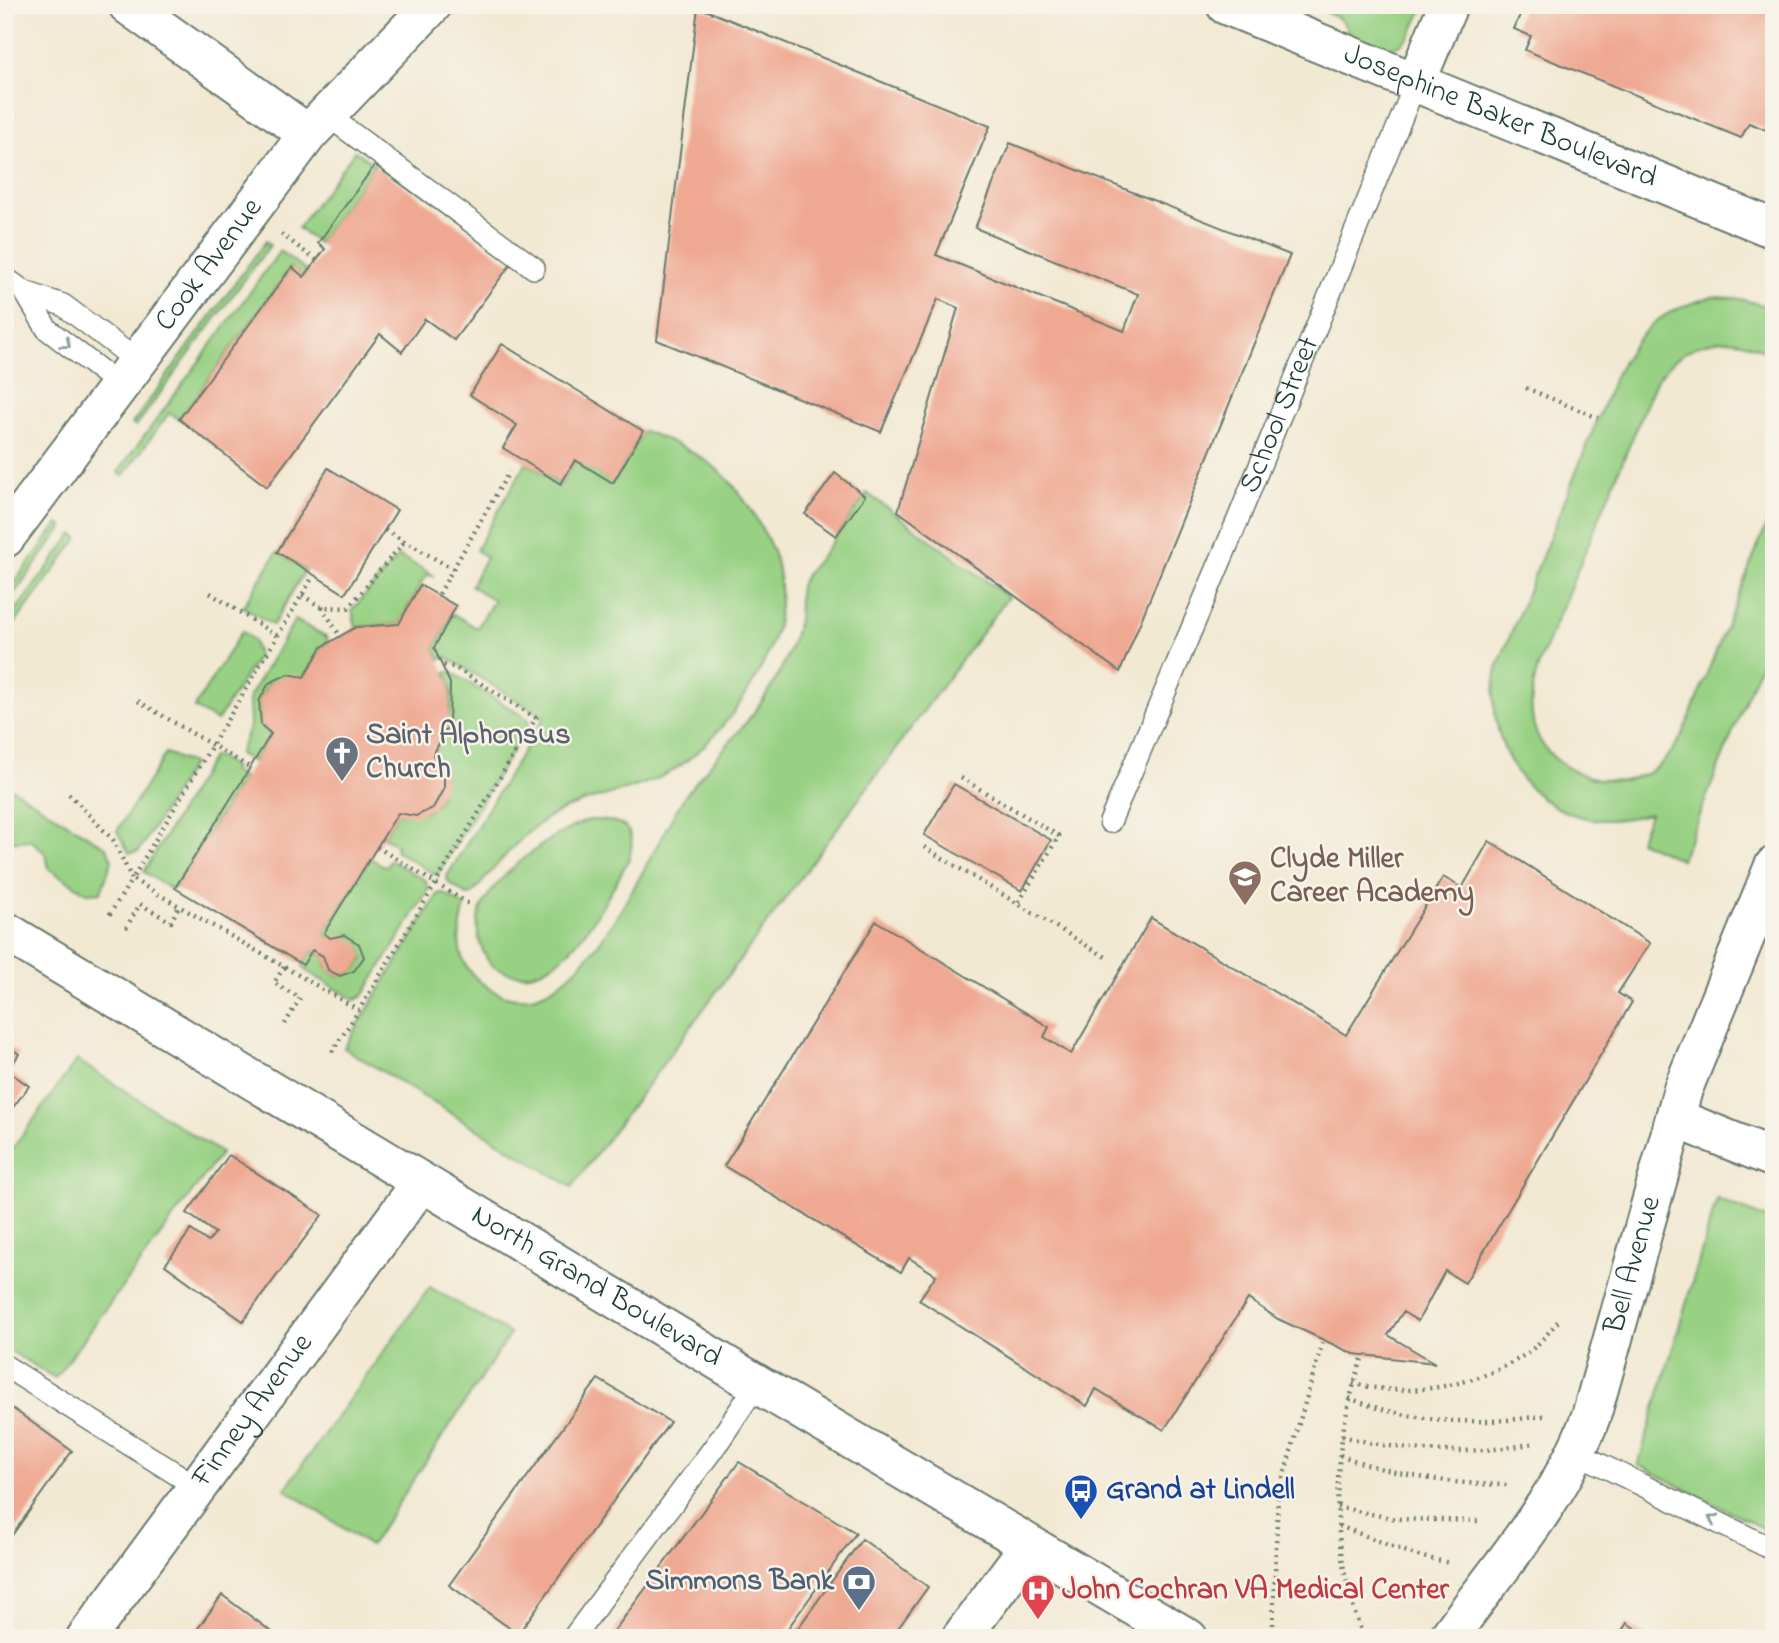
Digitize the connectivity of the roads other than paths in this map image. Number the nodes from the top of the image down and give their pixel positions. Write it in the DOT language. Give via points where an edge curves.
graph roads {
  1 [pos="128,5"];
  2 [pos="432,5"];
  3 [pos="1226,5"];
  4 [pos="1448,5"];
  5 [pos="1416,82"];
  6 [pos="317,125"];
  7 [pos="1774,229"];
  8 [pos="534,268"];
  9 [pos="5,278"];
  10 [pos="25,292"];
  11 [pos="127,372"];
  12 [pos="5,538"];
  13 [pos="1110,822"];
  14 [pos="1774,866"];
  15 [pos="5,931"];
  16 [pos="1675,1118"];
  17 [pos="1774,1158"];
  18 [pos="421,1183"];
  19 [pos="5,1366"];
  20 [pos="757,1384"];
  21 [pos="1577,1452"];
  22 [pos="198,1487"];
  23 [pos="1029,1546"];
  24 [pos="1774,1550"];
  25 [pos="86,1638"];
  26 [pos="573,1638"];
  27 [pos="961,1638"];
  28 [pos="1188,1638"];
  29 [pos="1448,1638"];
  1 -- 6 [label="street"];
  2 -- 6 [label="street, Cook Avenue"];
  3 -- 5 [label="street, Josephine Baker Boulevard"];
  4 -- 5 [label="street, School Street"];
  5 -- 7 [label="street, Josephine Baker Boulevard"];
  5 -- 13 [label="lane, School Street"];
  6 -- 8 [label="lane"];
  6 -- 11 [label="street, Cook Avenue"];
  9 -- 10 [label="lane"];
  10 -- 11 [label="lane" via="63,305"];
  10 -- 11 [label="lane, one-way" via="47,330"];
  11 -- 12 [label="street, Cook Avenue"];
  14 -- 16 [label="street, Bell Avenue" via="1693,1062"];
  15 -- 18 [label="street, North Grand Boulevard"];
  16 -- 17 [label="street"];
  16 -- 21 [label="street, Bell Avenue"];
  18 -- 20 [label="street, North Grand Boulevard"];
  18 -- 22 [label="street, Finney Avenue"];
  19 -- 22 [label="lane"];
  20 -- 23 [label="street, North Grand Boulevard"];
  20 -- 26 [label="lane"];
  24 -- 21 [label="lane, one-way"];
  21 -- 29 [label="street, Bell Avenue"];
  22 -- 25 [label="street, Finney Avenue"];
  23 -- 27 [label="street"];
  23 -- 28 [label="street, North Grand Boulevard"];
}
